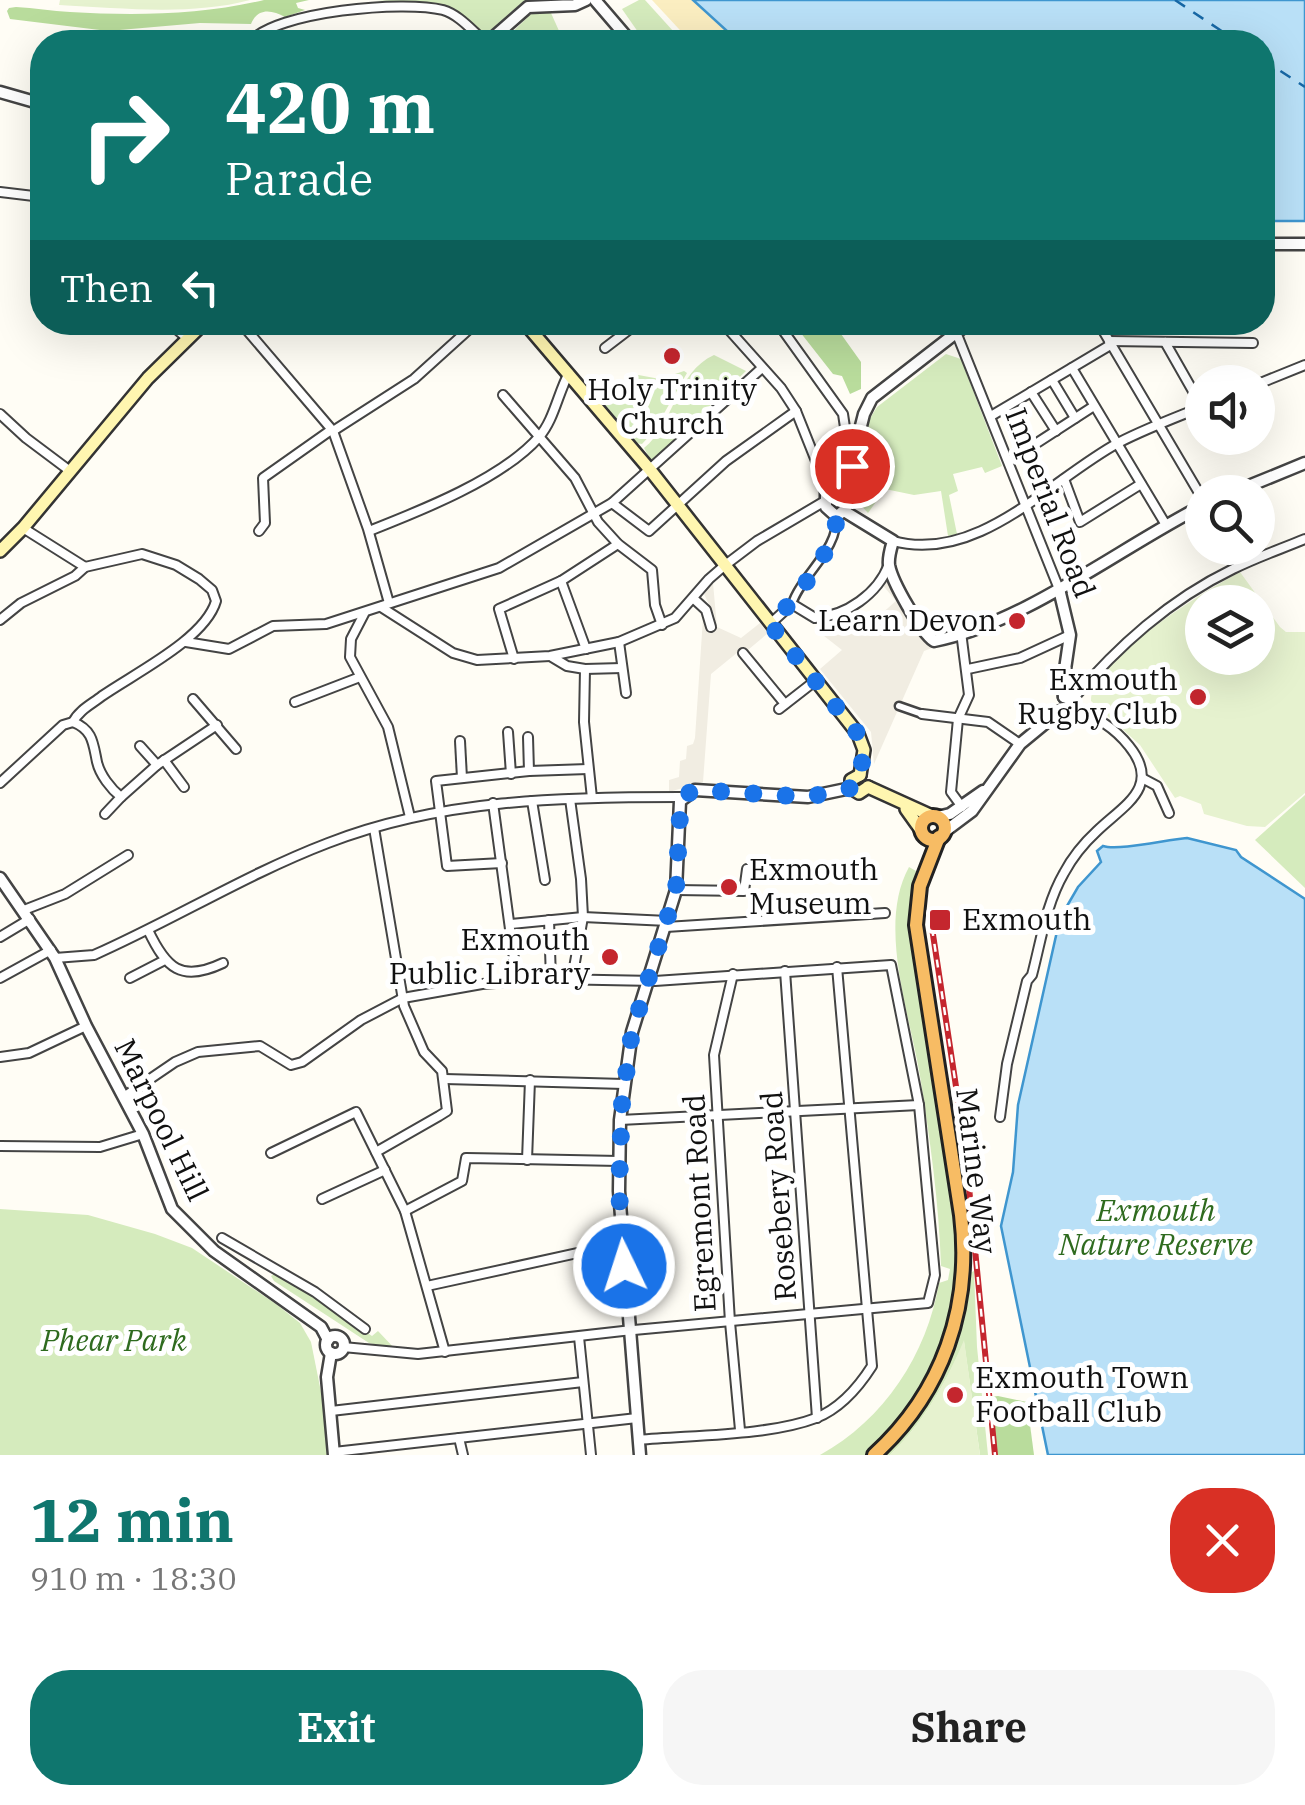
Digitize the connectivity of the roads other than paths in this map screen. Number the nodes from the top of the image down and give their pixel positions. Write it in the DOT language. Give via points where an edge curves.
graph roads {
  1 [pos="586,0"];
  2 [pos="594,0"];
  3 [pos="268,30"];
  4 [pos="472,30"];
  5 [pos="501,30"];
  6 [pos="620,30"];
  7 [pos="0,92"];
  8 [pos="30,101"];
  9 [pos="0,192"];
  10 [pos="30,196"];
  11 [pos="1275,244"];
  12 [pos="1305,244"];
  13 [pos="183,335"];
  14 [pos="192,335"];
  15 [pos="251,335"];
  16 [pos="463,335"];
  17 [pos="538,335"];
  18 [pos="622,335"];
  19 [pos="733,335"];
  20 [pos="787,335"];
  21 [pos="952,335"];
  22 [pos="957,335"];
  23 [pos="1105,335"];
  24 [pos="188,339"];
  25 [pos="1165,342"];
  26 [pos="1254,342"];
  27 [pos="1110,343"];
  28 [pos="605,348"];
  29 [pos="1305,365"];
  30 [pos="762,368"];
  31 [pos="1072,368"];
  32 [pos="569,374"];
  33 [pos="1185,377"];
  34 [pos="1275,377"];
  35 [pos="1052,380"];
  36 [pos="1031,392"];
  37 [pos="503,395"];
  38 [pos="1094,406"];
  39 [pos="796,410"];
  40 [pos="0,414"];
  41 [pos="1185,414"];
  42 [pos="991,416"];
  43 [pos="1075,418"];
  44 [pos="1159,424"];
  45 [pos="332,430"];
  46 [pos="1056,431"];
  47 [pos="540,436"];
  48 [pos="1117,444"];
  49 [pos="1009,462"];
  50 [pos="1305,463"];
  51 [pos="852,466"];
  52 [pos="70,471"];
  53 [pos="651,472"];
  54 [pos="1187,475"];
  55 [pos="1275,475"];
  56 [pos="1064,479"];
  57 [pos="1140,484"];
  58 [pos="846,485"];
  59 [pos="826,486"];
  60 [pos="825,500"];
  61 [pos="612,503"];
  62 [pos="1025,504"];
  63 [pos="677,507"];
  64 [pos="1185,513"];
  65 [pos="840,514"];
  66 [pos="594,515"];
  67 [pos="1166,526"];
  68 [pos="23,528"];
  69 [pos="259,531"];
  70 [pos="369,531"];
  71 [pos="1305,539"];
  72 [pos="893,541"];
  73 [pos="618,544"];
  74 [pos="0,551"];
  75 [pos="889,564"];
  76 [pos="724,566"];
  77 [pos="84,568"];
  78 [pos="561,581"];
  79 [pos="1059,589"];
  80 [pos="694,598"];
  81 [pos="792,604"];
  82 [pos="385,605"];
  83 [pos="364,614"];
  84 [pos="0,620"];
  85 [pos="770,624"];
  86 [pos="662,625"];
  87 [pos="711,628"];
  88 [pos="961,632"];
  89 [pos="1070,635"];
  90 [pos="186,642"];
  91 [pos="619,642"];
  92 [pos="586,649"];
  93 [pos="743,654"];
  94 [pos="550,656"];
  95 [pos="514,659"];
  96 [pos="622,668"];
  97 [pos="968,668"];
  98 [pos="585,669"];
  99 [pos="360,678"];
  100 [pos="815,681"];
  101 [pos="626,694"];
  102 [pos="193,699"];
  103 [pos="295,702"];
  104 [pos="1067,704"];
  105 [pos="899,706"];
  106 [pos="922,714"];
  107 [pos="958,719"];
  108 [pos="73,722"];
  109 [pos="217,726"];
  110 [pos="508,732"];
  111 [pos="528,737"];
  112 [pos="460,741"];
  113 [pos="1020,744"];
  114 [pos="140,746"];
  115 [pos="236,749"];
  116 [pos="160,763"];
  117 [pos="588,769"];
  118 [pos="529,771"];
  119 [pos="510,774"];
  120 [pos="860,775"];
  121 [pos="462,778"];
  122 [pos="1142,778"];
  123 [pos="0,784"];
  124 [pos="184,786"];
  125 [pos="868,787"];
  126 [pos="851,788"];
  127 [pos="984,791"];
  128 [pos="121,797"];
  129 [pos="681,797"];
  130 [pos="570,798"];
  131 [pos="592,798"];
  132 [pos="532,801"];
  133 [pos="900,802"];
  134 [pos="494,803"];
  135 [pos="962,807"];
  136 [pos="440,810"];
  137 [pos="1169,813"];
  138 [pos="105,814"];
  139 [pos="410,817"];
  140 [pos="935,817"];
  141 [pos="374,828"];
  142 [pos="922,833"];
  143 [pos="942,835"];
  144 [pos="128,855"];
  145 [pos="502,863"];
  146 [pos="747,869"];
  147 [pos="925,870"];
  148 [pos="0,878"];
  149 [pos="545,880"];
  150 [pos="676,890"];
  151 [pos="885,913"];
  152 [pos="27,914"];
  153 [pos="583,917"];
  154 [pos="549,920"];
  155 [pos="511,924"];
  156 [pos="667,924"];
  157 [pos="148,930"];
  158 [pos="0,937"];
  159 [pos="53,954"];
  160 [pos="163,961"];
  161 [pos="224,963"];
  162 [pos="838,967"];
  163 [pos="786,971"];
  164 [pos="733,974"];
  165 [pos="0,978"];
  166 [pos="130,978"];
  167 [pos="551,979"];
  168 [pos="572,980"];
  169 [pos="647,980"];
  170 [pos="517,981"];
  171 [pos="403,998"];
  172 [pos="86,1026"];
  173 [pos="0,1057"];
  174 [pos="445,1079"];
  175 [pos="530,1080"];
  176 [pos="624,1084"];
  177 [pos="125,1096"];
  178 [pos="919,1105"];
  179 [pos="850,1109"];
  180 [pos="796,1112"];
  181 [pos="718,1114"];
  182 [pos="1000,1116"];
  183 [pos="620,1120"];
  184 [pos="143,1134"];
  185 [pos="0,1146"];
  186 [pos="376,1152"];
  187 [pos="272,1153"];
  188 [pos="528,1160"];
  189 [pos="619,1162"];
  190 [pos="385,1170"];
  191 [pos="338,1192"];
  192 [pos="322,1199"];
  193 [pos="343,1202"];
  194 [pos="405,1210"];
  195 [pos="222,1238"];
  196 [pos="623,1243"];
  197 [pos="272,1265"];
  198 [pos="260,1284"];
  199 [pos="427,1286"];
  200 [pos="868,1310"];
  201 [pos="810,1314"];
  202 [pos="730,1322"];
  203 [pos="365,1328"];
  204 [pos="629,1330"];
  205 [pos="580,1337"];
  206 [pos="328,1340"];
  207 [pos="343,1347"];
  208 [pos="445,1352"];
  209 [pos="332,1353"];
  210 [pos="583,1382"];
  211 [pos="331,1411"];
  212 [pos="637,1418"];
  213 [pos="817,1418"];
  214 [pos="588,1423"];
  215 [pos="740,1430"];
  216 [pos="460,1438"];
  217 [pos="638,1440"];
  218 [pos="334,1454"];
  219 [pos="463,1455"];
  220 [pos="590,1455"];
  221 [pos="640,1455"];
  222 [pos="874,1455"];
  1 -- 5 [label="street" via="528,7"];
  2 -- 6 [label="street"];
  3 -- 4 [label="street" via="321,12 391,7 442,9"];
  7 -- 8 [label="street"];
  9 -- 10 [label="street"];
  11 -- 12 [label="street"];
  13 -- 24 [label="street"];
  14 -- 24 [label="main road"];
  15 -- 45 [label="street"];
  16 -- 45 [label="street" via="414,379"];
  17 -- 32 [label="main road"];
  18 -- 28 [label="street"];
  19 -- 30 [label="street"];
  20 -- 51 [label="street" via="843,414"];
  21 -- 51 [label="street" via="872,398"];
  22 -- 42 [label="street, Imperial Road"];
  23 -- 27 [label="street"];
  24 -- 52 [label="main road"];
  25 -- 26 [label="street"];
  25 -- 27 [label="street"];
  25 -- 33 [label="street"];
  27 -- 31 [label="street"];
  27 -- 44 [label="street"];
  29 -- 34 [label="street"];
  30 -- 39 [label="street"];
  30 -- 53 [label="street"];
  31 -- 35 [label="street"];
  31 -- 38 [label="street"];
  32 -- 47 [label="street"];
  32 -- 53 [label="main road"];
  35 -- 36 [label="street"];
  35 -- 43 [label="street"];
  36 -- 42 [label="street"];
  36 -- 46 [label="street"];
  37 -- 47 [label="street"];
  38 -- 43 [label="street"];
  38 -- 48 [label="street"];
  39 -- 59 [label="street"];
  39 -- 63 [label="street"];
  40 -- 52 [label="street"];
  41 -- 44 [label="street"];
  42 -- 49 [label="street, Imperial Road"];
  43 -- 46 [label="street"];
  44 -- 48 [label="street"];
  44 -- 54 [label="street"];
  45 -- 69 [label="street" via="263,478 266,523"];
  45 -- 70 [label="street"];
  46 -- 49 [label="street"];
  47 -- 66 [label="street" via="575,478"];
  47 -- 70 [label="street" via="470,486"];
  48 -- 56 [label="street"];
  48 -- 57 [label="street"];
  49 -- 62 [label="street, Imperial Road"];
  50 -- 55 [label="street"];
  51 -- 58 [label="street"];
  52 -- 68 [label="main road"];
  53 -- 61 [label="street"];
  53 -- 63 [label="main road"];
  56 -- 57 [label="street" via="1080,522"];
  56 -- 62 [label="street"];
  57 -- 67 [label="street"];
  58 -- 59 [label="street"];
  58 -- 65 [label="street" via="849,498"];
  59 -- 60 [label="street"];
  60 -- 65 [label="street" via="828,511"];
  60 -- 76 [label="street"];
  61 -- 63 [label="street" via="649,531"];
  61 -- 66 [label="street"];
  62 -- 72 [label="street" via="961,539"];
  62 -- 79 [label="street, Imperial Road"];
  63 -- 76 [label="main road"];
  64 -- 67 [label="street"];
  65 -- 72 [label="street"];
  65 -- 81 [label="street"];
  66 -- 73 [label="street"];
  66 -- 82 [label="street" via="499,568"];
  67 -- 79 [label="street"];
  68 -- 74 [label="main road"];
  68 -- 77 [label="street"];
  70 -- 82 [label="street"];
  71 -- 104 [label="street" via="1235,568 1168,608"];
  72 -- 75 [label="street"];
  73 -- 78 [label="street"];
  73 -- 86 [label="street" via="652,570"];
  75 -- 81 [label="street" via="850,610 814,618"];
  75 -- 88 [label="street" via="930,640"];
  76 -- 80 [label="street"];
  76 -- 85 [label="main road"];
  77 -- 84 [label="street"];
  77 -- 90 [label="street" via="142,554 199,579 212,590 215,604"];
  78 -- 92 [label="street"];
  78 -- 95 [label="street" via="500,609"];
  79 -- 88 [label="street"];
  79 -- 89 [label="street, Imperial Road"];
  80 -- 86 [label="street"];
  80 -- 87 [label="street"];
  81 -- 85 [label="street"];
  82 -- 83 [label="street"];
  82 -- 95 [label="street" via="461,656"];
  83 -- 90 [label="street" via="273,626 226,650"];
  83 -- 99 [label="street" via="350,646"];
  85 -- 100 [label="main road"];
  86 -- 91 [label="street"];
  88 -- 97 [label="street"];
  89 -- 97 [label="street" via="1020,658"];
  89 -- 104 [label="street, Imperial Road"];
  90 -- 108 [label="street"];
  91 -- 92 [label="street"];
  91 -- 96 [label="street"];
  92 -- 94 [label="street"];
  93 -- 100 [label="street" via="782,707"];
  94 -- 95 [label="street"];
  94 -- 98 [label="street"];
  96 -- 98 [label="street"];
  96 -- 101 [label="street"];
  97 -- 107 [label="street" via="969,696"];
  98 -- 117 [label="street"];
  99 -- 103 [label="street"];
  99 -- 139 [label="street" via="388,727"];
  100 -- 120 [label="main road" via="858,734 864,750"];
  102 -- 109 [label="street"];
  104 -- 113 [label="street"];
  104 -- 122 [label="street" via="1117,732 1138,758"];
  105 -- 106 [label="street"];
  106 -- 107 [label="street"];
  107 -- 113 [label="street" via="988,722"];
  107 -- 135 [label="street" via="950,792"];
  108 -- 123 [label="street"];
  108 -- 128 [label="street" via="92,737 98,766"];
  109 -- 115 [label="street"];
  109 -- 116 [label="street"];
  110 -- 119 [label="street"];
  111 -- 118 [label="street"];
  112 -- 121 [label="street"];
  113 -- 127 [label="street"];
  114 -- 116 [label="street"];
  116 -- 124 [label="street"];
  116 -- 128 [label="street"];
  117 -- 118 [label="street"];
  117 -- 131 [label="street"];
  118 -- 119 [label="street"];
  119 -- 121 [label="street"];
  120 -- 125 [label="main road"];
  120 -- 126 [label="main road"];
  121 -- 136 [label="street" via="436,781"];
  122 -- 137 [label="street" via="1157,786"];
  122 -- 182 [label="street" via="1133,800 1093,834 1059,882 1006,1064"];
  125 -- 126 [label="main road" via="859,794"];
  125 -- 133 [label="main road"];
  126 -- 129 [label="street" via="808,797 695,790"];
  127 -- 135 [label="street"];
  127 -- 143 [label="street" via="972,811"];
  128 -- 138 [label="street"];
  129 -- 131 [label="street"];
  129 -- 150 [label="street"];
  130 -- 131 [label="street"];
  130 -- 132 [label="street"];
  130 -- 153 [label="street"];
  132 -- 134 [label="street"];
  132 -- 149 [label="street"];
  133 -- 140 [label="main road"];
  133 -- 142 [label="main road"];
  134 -- 136 [label="street"];
  134 -- 145 [label="street"];
  135 -- 140 [label="street"];
  136 -- 139 [label="street"];
  136 -- 145 [label="street" via="447,866"];
  139 -- 141 [label="street"];
  140 -- 142 [label="highway" via="924,820"];
  140 -- 143 [label="highway" via="944,823"];
  141 -- 157 [label="street" via="326,843"];
  141 -- 171 [label="street"];
  142 -- 143 [label="highway" via="931,840"];
  142 -- 147 [label="highway, Marine Way"];
  143 -- 147 [label="highway, Marine Way"];
  144 -- 152 [label="street"];
  145 -- 155 [label="street"];
  146 -- 150 [label="street" via="744,891"];
  147 -- 222 [label="highway, Marine Way" via="916,925 964,1272 940,1370"];
  148 -- 152 [label="street, Marpool Hill"];
  150 -- 156 [label="street"];
  151 -- 156 [label="street"];
  152 -- 158 [label="street"];
  152 -- 159 [label="street, Marpool Hill"];
  153 -- 154 [label="street"];
  153 -- 156 [label="street"];
  153 -- 168 [label="street"];
  154 -- 155 [label="street"];
  154 -- 167 [label="street"];
  155 -- 170 [label="street"];
  156 -- 169 [label="street"];
  157 -- 159 [label="street" via="94,955"];
  157 -- 160 [label="street"];
  159 -- 165 [label="street"];
  159 -- 172 [label="street, Marpool Hill"];
  160 -- 161 [label="street" via="184,971"];
  160 -- 166 [label="street"];
  162 -- 163 [label="street"];
  162 -- 178 [label="street" via="891,965"];
  162 -- 179 [label="street"];
  163 -- 164 [label="street"];
  163 -- 180 [label="street, Rosebery Road"];
  164 -- 169 [label="street"];
  164 -- 181 [label="street, Egremont Road" via="714,1055"];
  167 -- 168 [label="street"];
  167 -- 170 [label="street"];
  168 -- 169 [label="street"];
  169 -- 176 [label="street"];
  170 -- 171 [label="street"];
  171 -- 174 [label="street" via="414,1033"];
  171 -- 177 [label="street" via="302,1062 290,1065 260,1046 198,1052"];
  172 -- 173 [label="street" via="29,1053"];
  172 -- 177 [label="street, Marpool Hill"];
  174 -- 175 [label="street"];
  174 -- 186 [label="street" via="447,1110"];
  175 -- 176 [label="street"];
  175 -- 188 [label="street"];
  176 -- 183 [label="street"];
  177 -- 184 [label="street, Marpool Hill"];
  178 -- 179 [label="street"];
  178 -- 200 [label="street" via="934,1275 928,1304"];
  179 -- 180 [label="street"];
  179 -- 200 [label="street"];
  180 -- 181 [label="street"];
  180 -- 201 [label="street, Rosebery Road"];
  181 -- 183 [label="street"];
  181 -- 202 [label="street, Egremont Road"];
  183 -- 189 [label="street"];
  184 -- 185 [label="street" via="100,1147"];
  184 -- 198 [label="street, Marpool Hill" via="172,1209"];
  186 -- 187 [label="street" via="356,1112"];
  186 -- 190 [label="street"];
  188 -- 189 [label="street"];
  188 -- 194 [label="street" via="466,1158 462,1181"];
  189 -- 196 [label="street"];
  190 -- 191 [label="street"];
  190 -- 194 [label="street"];
  191 -- 192 [label="street"];
  191 -- 193 [label="street"];
  194 -- 199 [label="street"];
  195 -- 197 [label="street, Marpool Hill"];
  196 -- 199 [label="street"];
  196 -- 204 [label="street"];
  197 -- 198 [label="street"];
  197 -- 203 [label="street, Marpool Hill"];
  198 -- 206 [label="street, Marpool Hill" via="321,1327"];
  199 -- 208 [label="street"];
  200 -- 201 [label="street"];
  200 -- 213 [label="street" via="872,1366 849,1397"];
  201 -- 202 [label="street"];
  201 -- 213 [label="street, Rosebery Road"];
  202 -- 204 [label="street"];
  202 -- 215 [label="street, Egremont Road"];
  204 -- 205 [label="street"];
  204 -- 212 [label="street"];
  205 -- 208 [label="street"];
  205 -- 210 [label="street"];
  206 -- 207 [label="street" via="338,1337"];
  206 -- 209 [label="street"];
  207 -- 208 [label="street"];
  207 -- 209 [label="street"];
  209 -- 211 [label="street"];
  210 -- 211 [label="street"];
  210 -- 214 [label="street"];
  211 -- 218 [label="street"];
  212 -- 214 [label="street"];
  212 -- 217 [label="street"];
  213 -- 215 [label="street"];
  214 -- 216 [label="street"];
  214 -- 220 [label="street"];
  215 -- 217 [label="street"];
  216 -- 218 [label="street"];
  216 -- 219 [label="street"];
  217 -- 221 [label="street"];
}
